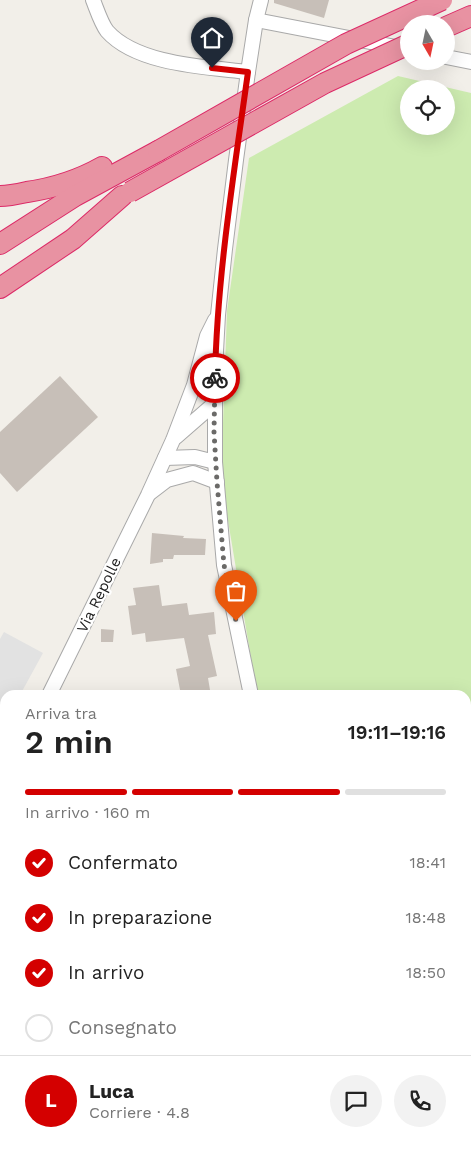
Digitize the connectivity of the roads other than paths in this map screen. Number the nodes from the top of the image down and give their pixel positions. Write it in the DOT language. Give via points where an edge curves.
graph roads {
  1 [pos="93,0"];
  2 [pos="261,0"];
  3 [pos="442,0"];
  4 [pos="471,16"];
  5 [pos="256,20"];
  6 [pos="455,23"];
  7 [pos="400,48"];
  8 [pos="400,48"];
  9 [pos="455,59"];
  10 [pos="471,62"];
  11 [pos="248,72"];
  12 [pos="157,144"];
  13 [pos="126,194"];
  14 [pos="0,196"];
  15 [pos="0,244"];
  16 [pos="0,271"];
  17 [pos="0,288"];
  18 [pos="218,315"];
  19 [pos="215,403"];
  20 [pos="173,440"];
  21 [pos="165,458"];
  22 [pos="215,462"];
  23 [pos="217,482"];
  24 [pos="148,495"];
  25 [pos="51,690"];
  26 [pos="250,690"];
  27 [pos="0,788"];
  28 [pos="0,806"];
  1 -- 11 [label="street" via="106,30 129,48 176,63"];
  2 -- 5 [label="street"];
  3 -- 12 [label="highway, bridge" via="346,44 266,75"];
  4 -- 6 [label="highway"];
  5 -- 7 [label="street"];
  5 -- 11 [label="street"];
  8 -- 13 [label="highway, bridge" via="324,83"];
  9 -- 10 [label="street"];
  11 -- 18 [label="street"];
  12 -- 14 [label="highway" via="54,188"];
  12 -- 15 [label="highway"];
  13 -- 16 [label="highway"];
  13 -- 17 [label="highway" via="73,240"];
  18 -- 19 [label="street"];
  18 -- 20 [label="street, Via Repolle" via="207,336 194,385"];
  19 -- 20 [label="street, Via Repolle"];
  19 -- 22 [label="street"];
  20 -- 21 [label="street, Via Repolle"];
  21 -- 22 [label="street" via="195,457"];
  21 -- 24 [label="street, Via Repolle"];
  22 -- 23 [label="street"];
  23 -- 24 [label="street, Via Repolle" via="192,473 167,480"];
  23 -- 26 [label="street" via="224,565"];
  24 -- 25 [label="street, Via Repolle"];
  27 -- 28 [label="street"];
}
